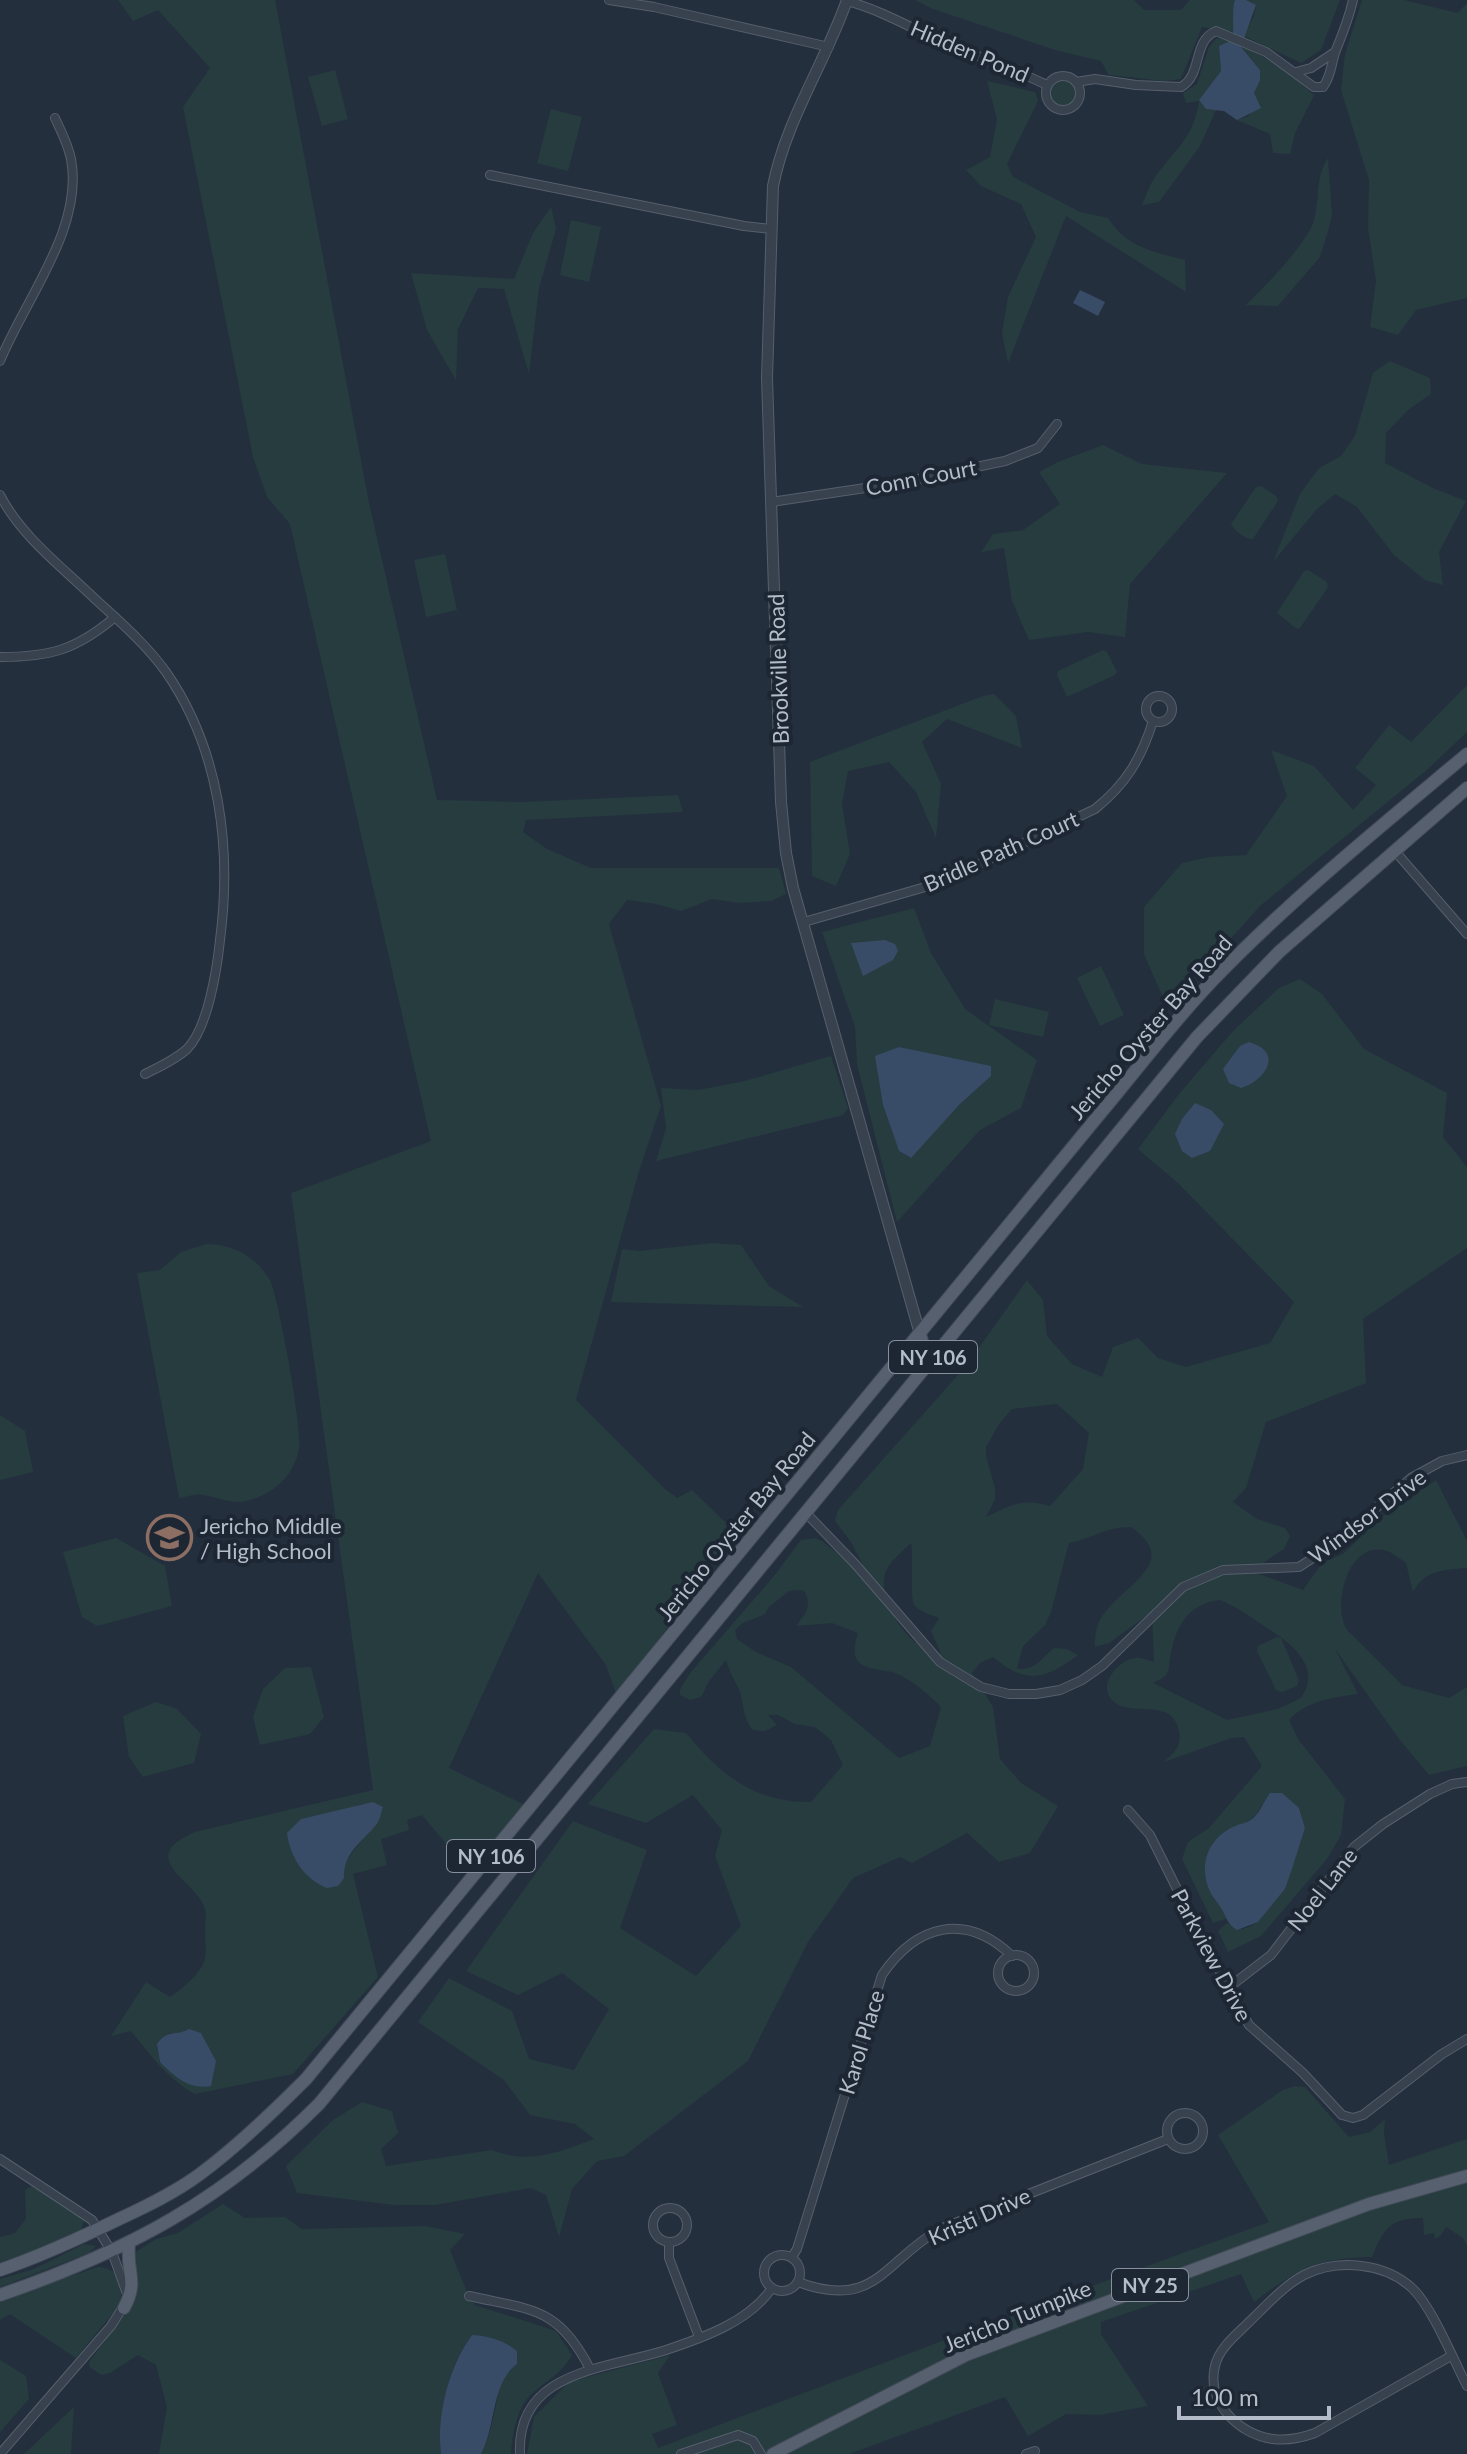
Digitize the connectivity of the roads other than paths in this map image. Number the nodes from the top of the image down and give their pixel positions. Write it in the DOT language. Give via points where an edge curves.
graph roads {
  1 [pos="609,0"];
  2 [pos="847,0"];
  3 [pos="1353,0"];
  4 [pos="829,47"];
  5 [pos="1335,52"];
  6 [pos="1296,72"];
  7 [pos="1076,82"];
  8 [pos="1047,85"];
  9 [pos="55,118"];
  10 [pos="490,175"];
  11 [pos="771,229"];
  12 [pos="0,361"];
  13 [pos="1057,424"];
  14 [pos="0,495"];
  15 [pos="771,502"];
  16 [pos="115,617"];
  17 [pos="0,657"];
  18 [pos="1153,721"];
  19 [pos="1467,754"];
  20 [pos="1467,788"];
  21 [pos="1394,850"];
  22 [pos="804,922"];
  23 [pos="1467,934"];
  24 [pos="1217,976"];
  25 [pos="1236,994"];
  26 [pos="145,1074"];
  27 [pos="920,1334"];
  28 [pos="875,1427"];
  29 [pos="1467,1455"];
  30 [pos="806,1513"];
  31 [pos="609,1712"];
  32 [pos="629,1728"];
  33 [pos="1467,1782"];
  34 [pos="1128,1810"];
  35 [pos="1012,1956"];
  36 [pos="1228,1988"];
  37 [pos="382,1989"];
  38 [pos="402,2005"];
  39 [pos="1467,2039"];
  40 [pos="1168,2139"];
  41 [pos="0,2159"];
  42 [pos="1467,2176"];
  43 [pos="99,2229"];
  44 [pos="669,2243"];
  45 [pos="129,2244"];
  46 [pos="112,2252"];
  47 [pos="792,2257"];
  48 [pos="0,2270"];
  49 [pos="798,2282"];
  50 [pos="772,2288"];
  51 [pos="0,2295"];
  52 [pos="469,2296"];
  53 [pos="124,2308"];
  54 [pos="699,2337"];
  55 [pos="1451,2356"];
  56 [pos="590,2369"];
  57 [pos="1467,2386"];
  58 [pos="0,2454"];
  59 [pos="520,2454"];
  60 [pos="681,2454"];
  61 [pos="761,2454"];
  62 [pos="773,2454"];
  1 -- 4 [label="street"];
  2 -- 4 [label="street, Brookville Road"];
  2 -- 8 [label="street, Hidden Pond"];
  3 -- 5 [label="street, Hidden Pond"];
  4 -- 11 [label="street, Brookville Road" via="777,164"];
  5 -- 6 [label="street"];
  5 -- 6 [label="street, Hidden Pond" via="1323,87 1314,87"];
  6 -- 7 [label="street, Hidden Pond" via="1266,52 1216,31 1203,42 1193,76 1181,87"];
  7 -- 8 [label="street, Hidden Pond" via="1061,76"];
  7 -- 8 [label="street, Hidden Pond" via="1077,103 1062,110 1048,102"];
  9 -- 12 [label="street" via="71,157 71,204 56,247"];
  10 -- 11 [label="street"];
  11 -- 15 [label="street, Brookville Road"];
  13 -- 15 [label="street, Conn Court" via="1038,448 1005,461"];
  14 -- 16 [label="street" via="28,535"];
  15 -- 22 [label="street, Brookville Road" via="781,802 786,853"];
  16 -- 17 [label="street" via="61,652"];
  16 -- 26 [label="street" via="164,670 193,722 217,794 225,870 218,960 196,1037 183,1053"];
  18 -- 22 [label="street, Bridle Path Court" via="1131,774 1095,809 939,883"];
  19 -- 24 [label="main road, Jericho Oyster Bay Road / NY 106"];
  20 -- 21 [label="main road, Jericho Oyster Bay Road / NY 106"];
  21 -- 23 [label="street"];
  21 -- 25 [label="main road, Jericho Oyster Bay Road / NY 106"];
  22 -- 27 [label="street, Brookville Road"];
  24 -- 25 [label="main road"];
  24 -- 27 [label="main road, Jericho Oyster Bay Road / NY 106"];
  25 -- 28 [label="main road, Jericho Oyster Bay Road / NY 106"];
  27 -- 28 [label="main road" via="923,1359 881,1411"];
  27 -- 31 [label="main road, Jericho Oyster Bay Road / NY 106"];
  28 -- 30 [label="main road, Jericho Oyster Bay Road / NY 106"];
  29 -- 30 [label="street, Windsor Drive" via="1411,1478 1299,1567 1223,1570 1190,1583 1102,1666 1060,1690 1036,1694 981,1687 940,1662"];
  30 -- 32 [label="main road, Jericho Oyster Bay Road / NY 106"];
  31 -- 32 [label="main road"];
  31 -- 37 [label="main road, Jericho Oyster Bay Road / NY 106"];
  32 -- 38 [label="main road, Jericho Oyster Bay Road / NY 106"];
  33 -- 36 [label="street, Noel Lane" via="1430,1794 1354,1847 1271,1955"];
  34 -- 36 [label="street, Parkview Drive" via="1150,1835"];
  35 -- 35 [label="street, Karol Place" via="1002,1961 998,1976 1003,1987 1020,1991 1030,1985 1033,1968 1027,1959"];
  35 -- 47 [label="street, Karol Place" via="983,1934 940,1929 914,1939 894,1957 882,1975"];
  36 -- 39 [label="street, Parkview Drive" via="1259,2037 1342,2115 1353,2118 1372,2110"];
  37 -- 38 [label="main road"];
  37 -- 43 [label="main road, Jericho Oyster Bay Road / NY 106" via="306,2079 199,2175"];
  38 -- 45 [label="main road, Jericho Oyster Bay Road / NY 106" via="319,2104 263,2158 201,2203"];
  40 -- 40 [label="street, Kristi Drive" via="1176,2148 1194,2148 1203,2134 1201,2123 1189,2113 1179,2114 1167,2127"];
  40 -- 49 [label="street, Kristi Drive" via="940,2229 883,2275 858,2288 829,2291"];
  41 -- 43 [label="street" via="83,2211"];
  42 -- 62 [label="main road, Jericho Turnpike / NY 25" via="1369,2204 966,2355"];
  43 -- 46 [label="street"];
  43 -- 48 [label="main road, Jericho Oyster Bay Road / NY 106"];
  44 -- 44 [label="street" via="680,2240 688,2226 685,2215 671,2208 655,2216 653,2227 658,2238"];
  44 -- 54 [label="street" via="669,2258"];
  45 -- 46 [label="main road, Jericho Oyster Bay Road / NY 106"];
  45 -- 53 [label="main road" via="134,2286"];
  46 -- 51 [label="main road, Jericho Oyster Bay Road / NY 106"];
  46 -- 53 [label="street" via="126,2286"];
  47 -- 49 [label="street" via="800,2271"];
  47 -- 50 [label="street" via="776,2255 767,2261 764,2279"];
  49 -- 50 [label="street" via="783,2291"];
  50 -- 54 [label="street" via="735,2321"];
  52 -- 56 [label="street" via="552,2319 577,2343"];
  53 -- 58 [label="street"];
  54 -- 56 [label="street"];
  55 -- 55 [label="street" via="1425,2305 1394,2274 1338,2266 1303,2276 1227,2344 1215,2366 1214,2387 1235,2423 1257,2435 1293,2440 1315,2433"];
  55 -- 57 [label="street"];
  56 -- 59 [label="street" via="540,2396 521,2427"];
  60 -- 61 [label="street" via="738,2435 753,2441"];
}
